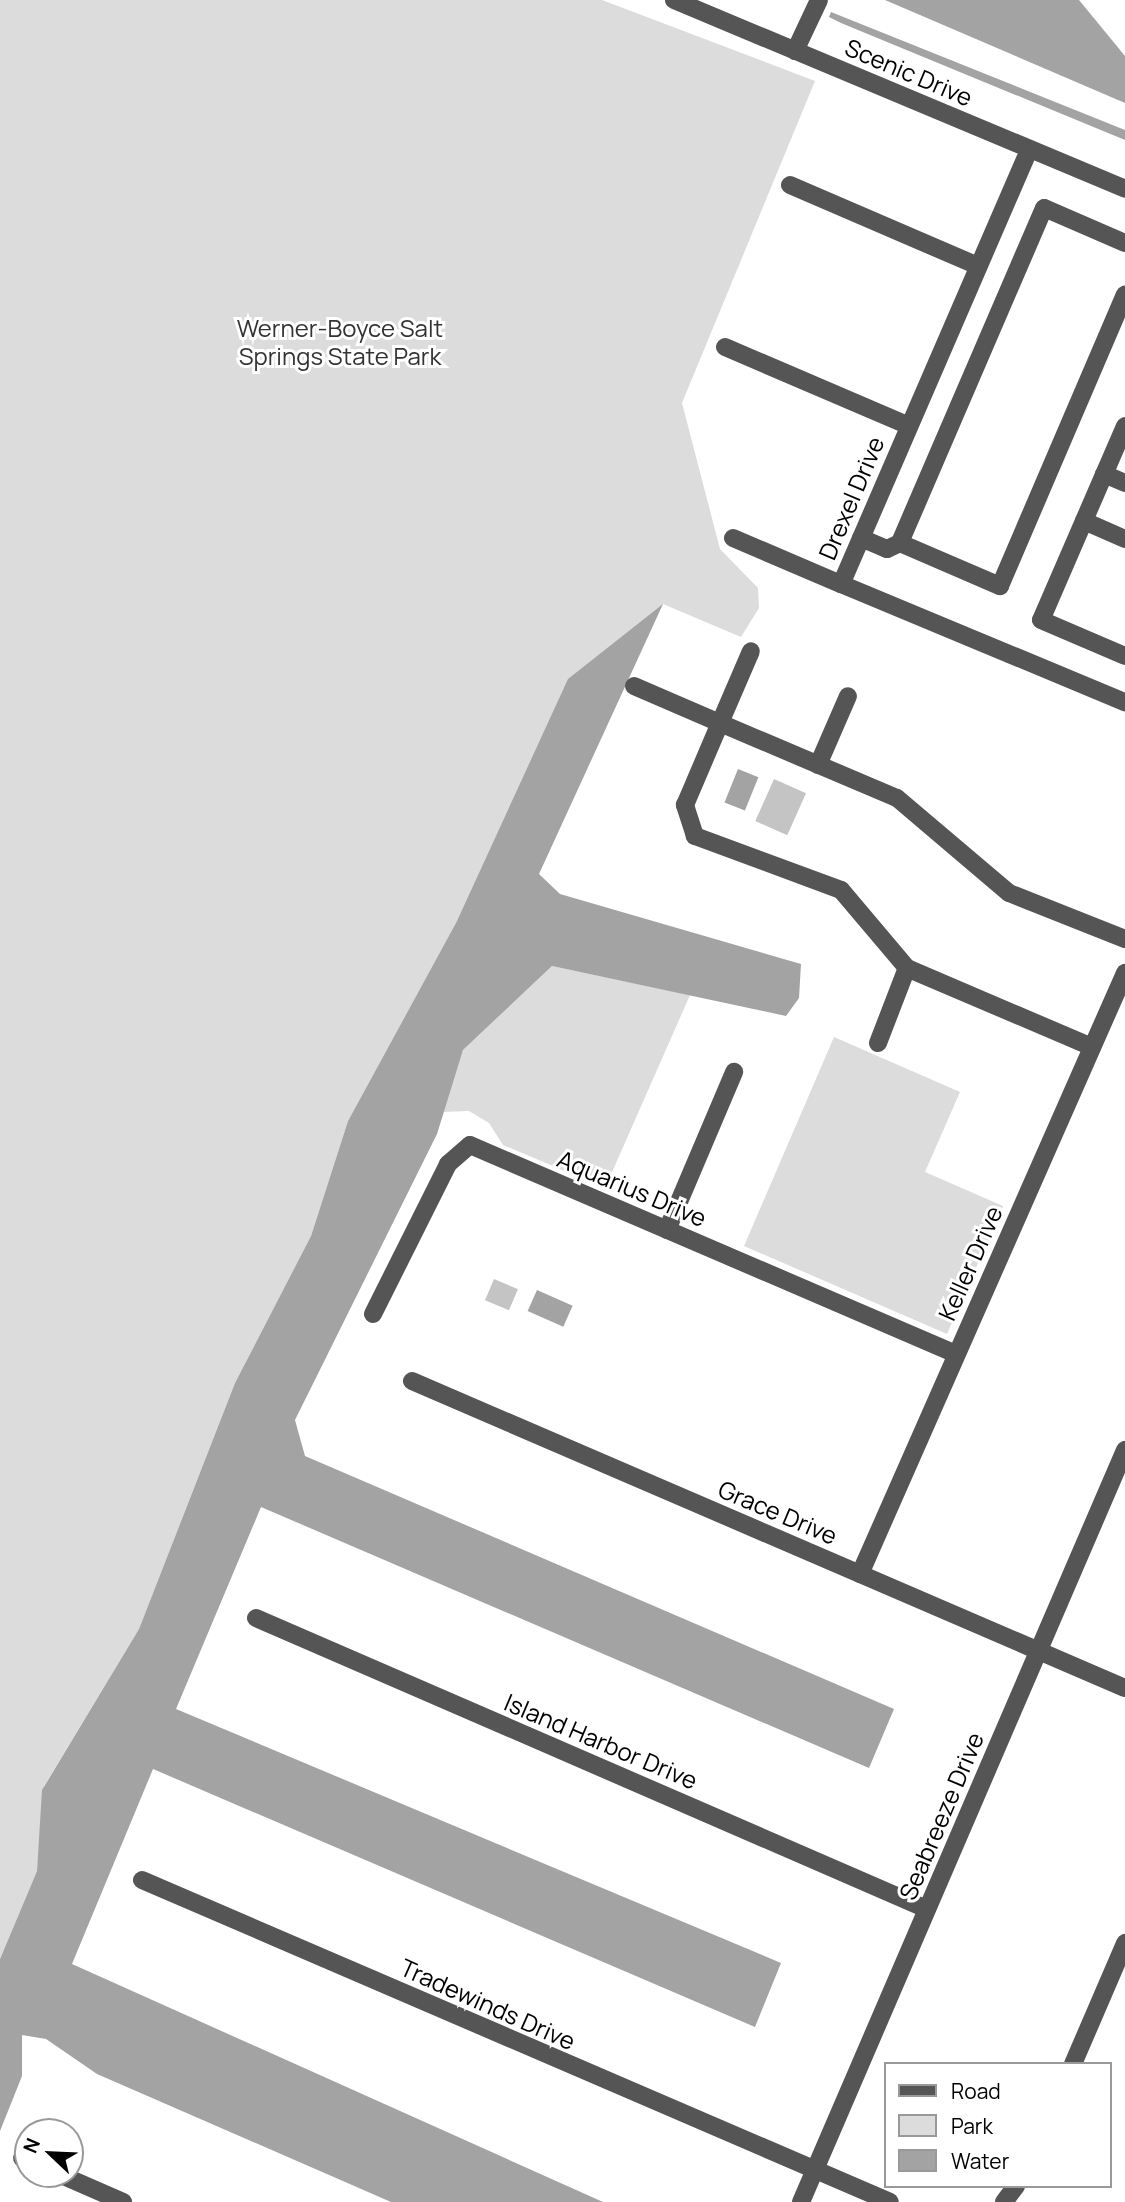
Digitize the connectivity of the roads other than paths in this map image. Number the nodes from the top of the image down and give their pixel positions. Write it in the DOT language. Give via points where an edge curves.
graph roads {
  1 [pos="674,0"];
  2 [pos="819,0"];
  3 [pos="795,51"];
  4 [pos="1029,150"];
  5 [pos="790,186"];
  6 [pos="1125,189"];
  7 [pos="1125,243"];
  8 [pos="978,266"];
  9 [pos="1125,295"];
  10 [pos="725,347"];
  11 [pos="909,426"];
  12 [pos="1125,426"];
  13 [pos="1104,474"];
  14 [pos="1125,483"];
  15 [pos="1084,521"];
  16 [pos="733,538"];
  17 [pos="860,538"];
  18 [pos="1125,539"];
  19 [pos="900,543"];
  20 [pos="841,584"];
  21 [pos="751,651"];
  22 [pos="1125,656"];
  23 [pos="634,686"];
  24 [pos="848,696"];
  25 [pos="1125,702"];
  26 [pos="720,723"];
  27 [pos="818,765"];
  28 [pos="1125,939"];
  29 [pos="907,968"];
  30 [pos="1125,973"];
  31 [pos="878,1043"];
  32 [pos="1092,1048"];
  33 [pos="734,1072"];
  34 [pos="667,1230"];
  35 [pos="373,1314"];
  36 [pos="956,1354"];
  37 [pos="412,1381"];
  38 [pos="1125,1450"];
  39 [pos="860,1574"];
  40 [pos="256,1618"];
  41 [pos="1038,1651"];
  42 [pos="1125,1688"];
  43 [pos="142,1880"];
  44 [pos="927,1909"];
  45 [pos="1125,1943"];
  46 [pos="1074,2062"];
  47 [pos="814,2172"];
  48 [pos="84,2185"];
  49 [pos="123,2202"];
  50 [pos="801,2202"];
  51 [pos="890,2202"];
  1 -- 3 [label="street, Scenic Drive"];
  2 -- 3 [label="street"];
  3 -- 4 [label="street, Scenic Drive"];
  4 -- 6 [label="street, Scenic Drive"];
  4 -- 8 [label="street, Drexel Drive"];
  5 -- 8 [label="street"];
  7 -- 19 [label="street" via="1044,208"];
  8 -- 11 [label="street, Drexel Drive"];
  9 -- 19 [label="street" via="1000,586"];
  10 -- 11 [label="street"];
  11 -- 17 [label="street, Drexel Drive"];
  12 -- 13 [label="street"];
  13 -- 14 [label="street"];
  13 -- 15 [label="street"];
  15 -- 18 [label="street"];
  15 -- 22 [label="street" via="1041,620"];
  16 -- 20 [label="street"];
  17 -- 19 [label="street" via="887,549"];
  17 -- 20 [label="street, Drexel Drive"];
  20 -- 25 [label="street, Drexel Drive"];
  21 -- 26 [label="street"];
  23 -- 26 [label="street"];
  24 -- 27 [label="street"];
  26 -- 27 [label="street"];
  26 -- 29 [label="street" via="685,805 695,836 841,890"];
  27 -- 28 [label="street" via="897,798 1009,893"];
  29 -- 31 [label="street"];
  29 -- 32 [label="street"];
  30 -- 32 [label="street, Keller Drive"];
  32 -- 36 [label="street, Keller Drive"];
  33 -- 34 [label="street"];
  34 -- 35 [label="street, Aquarius Drive" via="470,1145 448,1164"];
  34 -- 36 [label="street, Aquarius Drive"];
  36 -- 39 [label="street, Keller Drive"];
  37 -- 39 [label="street, Grace Drive"];
  38 -- 41 [label="street, Seabreeze Drive"];
  39 -- 41 [label="street, Grace Drive"];
  40 -- 44 [label="street, Island Harbor Drive"];
  41 -- 42 [label="street, Grace Drive"];
  41 -- 44 [label="street, Seabreeze Drive"];
  43 -- 47 [label="street, Tradewinds Drive"];
  44 -- 47 [label="street, Seabreeze Drive"];
  45 -- 46 [label="street"];
  47 -- 50 [label="street, Seabreeze Drive"];
  47 -- 51 [label="street, Tradewinds Drive"];
  48 -- 49 [label="street"];
}
